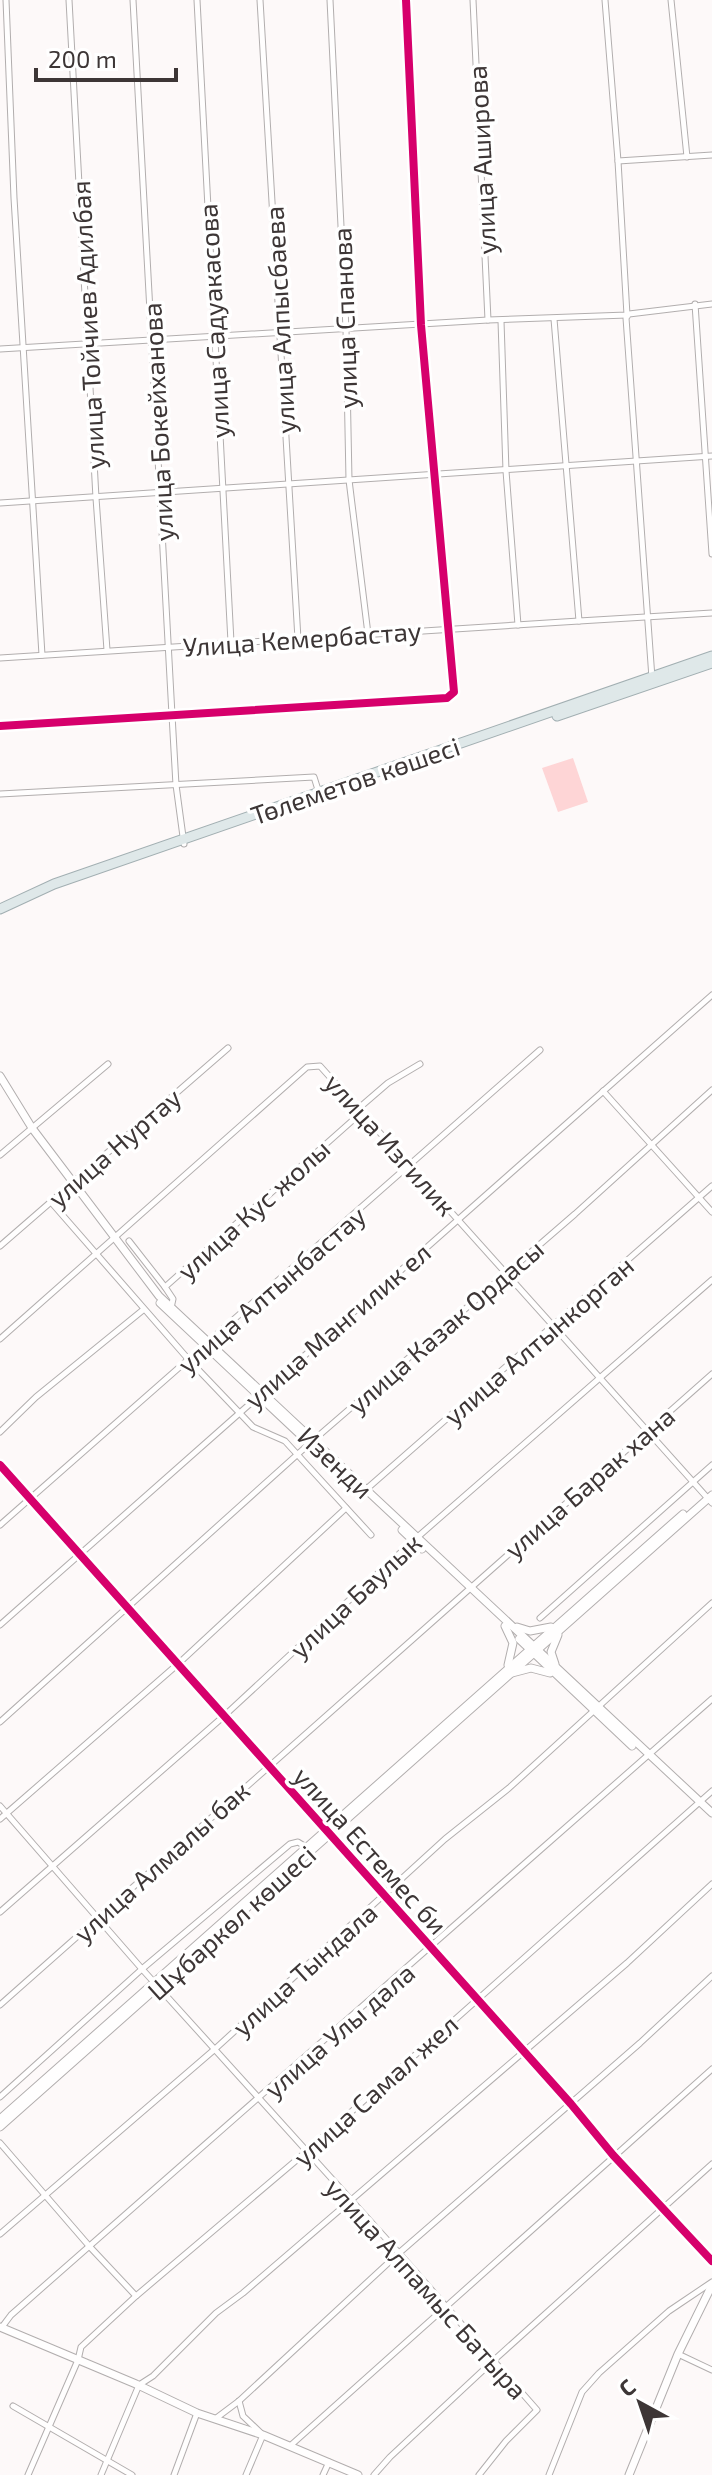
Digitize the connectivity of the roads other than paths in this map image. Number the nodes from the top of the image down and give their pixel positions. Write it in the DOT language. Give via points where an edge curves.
graph roads {
  1 [pos="6,0"];
  2 [pos="69,0"];
  3 [pos="133,0"];
  4 [pos="197,0"];
  5 [pos="260,0"];
  6 [pos="330,0"];
  7 [pos="406,0"];
  8 [pos="473,0"];
  9 [pos="605,0"];
  10 [pos="671,0"];
  11 [pos="712,155"];
  12 [pos="687,157"];
  13 [pos="618,161"];
  14 [pos="695,304"];
  15 [pos="712,304"];
  16 [pos="627,315"];
  17 [pos="554,319"];
  18 [pos="488,320"];
  19 [pos="501,321"];
  20 [pos="421,325"];
  21 [pos="346,329"];
  22 [pos="280,333"];
  23 [pos="214,335"];
  24 [pos="152,340"];
  25 [pos="88,344"];
  26 [pos="24,347"];
  27 [pos="0,349"];
  28 [pos="709,456"];
  29 [pos="635,460"];
  30 [pos="565,467"];
  31 [pos="506,471"];
  32 [pos="436,475"];
  33 [pos="349,480"];
  34 [pos="287,483"];
  35 [pos="222,489"];
  36 [pos="161,493"];
  37 [pos="96,498"];
  38 [pos="33,501"];
  39 [pos="0,503"];
  40 [pos="712,554"];
  41 [pos="712,613"];
  42 [pos="645,618"];
  43 [pos="579,621"];
  44 [pos="518,625"];
  45 [pos="450,629"];
  46 [pos="368,634"];
  47 [pos="298,639"];
  48 [pos="231,642"];
  49 [pos="169,646"];
  50 [pos="107,650"];
  51 [pos="42,655"];
  52 [pos="712,656"];
  53 [pos="0,658"];
  54 [pos="712,663"];
  55 [pos="652,680"];
  56 [pos="172,715"];
  57 [pos="0,726"];
  58 [pos="176,785"];
  59 [pos="319,793"];
  60 [pos="0,794"];
  61 [pos="183,842"];
  62 [pos="0,912"];
  63 [pos="712,995"];
  64 [pos="228,1048"];
  65 [pos="540,1050"];
  66 [pos="108,1064"];
  67 [pos="420,1064"];
  68 [pos="0,1076"];
  69 [pos="0,1085"];
  70 [pos="712,1090"];
  71 [pos="603,1091"];
  72 [pos="360,1110"];
  73 [pos="31,1129"];
  74 [pos="653,1144"];
  75 [pos="0,1155"];
  76 [pos="412,1165"];
  77 [pos="71,1184"];
  78 [pos="712,1186"];
  79 [pos="699,1197"];
  80 [pos="51,1202"];
  81 [pos="712,1212"];
  82 [pos="458,1218"];
  83 [pos="112,1239"];
  84 [pos="129,1241"];
  85 [pos="0,1246"];
  86 [pos="95,1255"];
  87 [pos="506,1271"];
  88 [pos="712,1280"];
  89 [pos="165,1287"];
  90 [pos="143,1310"];
  91 [pos="169,1310"];
  92 [pos="554,1326"];
  93 [pos="0,1339"];
  94 [pos="206,1345"];
  95 [pos="189,1360"];
  96 [pos="712,1374"];
  97 [pos="598,1378"];
  98 [pos="259,1394"];
  99 [pos="240,1411"];
  100 [pos="647,1431"];
  101 [pos="0,1432"];
  102 [pos="311,1442"];
  103 [pos="297,1455"];
  104 [pos="0,1465"];
  105 [pos="712,1465"];
  106 [pos="693,1482"];
  107 [pos="712,1488"];
  108 [pos="364,1491"];
  109 [pos="30,1498"];
  110 [pos="709,1498"];
  111 [pos="346,1508"];
  112 [pos="0,1525"];
  113 [pos="371,1535"];
  114 [pos="415,1539"];
  115 [pos="81,1554"];
  116 [pos="468,1588"];
  117 [pos="712,1603"];
  118 [pos="128,1608"];
  119 [pos="540,1618"];
  120 [pos="506,1624"];
  121 [pos="0,1625"];
  122 [pos="562,1625"];
  123 [pos="533,1650"];
  124 [pos="178,1664"];
  125 [pos="504,1675"];
  126 [pos="563,1678"];
  127 [pos="712,1699"];
  128 [pos="596,1709"];
  129 [pos="224,1716"];
  130 [pos="0,1722"];
  131 [pos="648,1757"];
  132 [pos="268,1766"];
  133 [pos="712,1791"];
  134 [pos="698,1804"];
  135 [pos="0,1806"];
  136 [pos="7,1813"];
  137 [pos="712,1816"];
  138 [pos="0,1819"];
  139 [pos="327,1832"];
  140 [pos="306,1847"];
  141 [pos="54,1866"];
  142 [pos="712,1884"];
  143 [pos="385,1896"];
  144 [pos="0,1912"];
  145 [pos="98,1917"];
  146 [pos="432,1948"];
  147 [pos="142,1969"];
  148 [pos="712,1976"];
  149 [pos="156,1984"];
  150 [pos="477,1999"];
  151 [pos="0,2005"];
  152 [pos="215,2049"];
  153 [pos="524,2052"];
  154 [pos="712,2069"];
  155 [pos="0,2097"];
  156 [pos="259,2099"];
  157 [pos="571,2104"];
  158 [pos="0,2119"];
  159 [pos="0,2127"];
  160 [pos="0,2143"];
  161 [pos="306,2152"];
  162 [pos="613,2155"];
  163 [pos="712,2164"];
  164 [pos="45,2194"];
  165 [pos="351,2201"];
  166 [pos="662,2210"];
  167 [pos="0,2234"];
  168 [pos="90,2247"];
  169 [pos="399,2253"];
  170 [pos="712,2261"];
  171 [pos="712,2283"];
  172 [pos="136,2296"];
  173 [pos="446,2306"];
  174 [pos="0,2328"];
  175 [pos="678,2354"];
  176 [pos="78,2360"];
  177 [pos="493,2361"];
  178 [pos="712,2370"];
  179 [pos="139,2385"];
  180 [pos="239,2401"];
  181 [pos="13,2406"];
  182 [pos="197,2413"];
  183 [pos="215,2419"];
  184 [pos="49,2427"];
  185 [pos="263,2435"];
  186 [pos="290,2446"];
  187 [pos="107,2459"];
  188 [pos="329,2462"];
  189 [pos="28,2475"];
  190 [pos="101,2475"];
  191 [pos="132,2475"];
  192 [pos="174,2475"];
  193 [pos="246,2475"];
  194 [pos="323,2475"];
  195 [pos="358,2475"];
  196 [pos="374,2475"];
  197 [pos="479,2475"];
  198 [pos="549,2475"];
  199 [pos="629,2475"];
  1 -- 26 [label="street"];
  2 -- 25 [label="street, улица Тойчиев Адилбая"];
  3 -- 24 [label="street, улица Бокейханова"];
  4 -- 23 [label="street, улица Садуакасова"];
  5 -- 22 [label="street, улица Алпысбаева"];
  6 -- 21 [label="street, улица Спанова"];
  7 -- 20 [label="street"];
  8 -- 18 [label="street, улица Аширова"];
  9 -- 13 [label="street"];
  10 -- 12 [label="street"];
  11 -- 12 [label="street"];
  12 -- 13 [label="street"];
  13 -- 16 [label="street"];
  14 -- 15 [label="street"];
  14 -- 16 [label="street"];
  14 -- 28 [label="street"];
  16 -- 17 [label="street"];
  16 -- 29 [label="street"];
  17 -- 19 [label="street"];
  17 -- 30 [label="street"];
  18 -- 19 [label="street"];
  18 -- 20 [label="street"];
  19 -- 31 [label="street"];
  20 -- 21 [label="street"];
  20 -- 32 [label="street"];
  21 -- 22 [label="street"];
  21 -- 33 [label="street, улица Спанова"];
  22 -- 23 [label="street"];
  22 -- 34 [label="street, улица Алпысбаева"];
  23 -- 24 [label="street"];
  23 -- 35 [label="street, улица Садуакасова"];
  24 -- 25 [label="street"];
  24 -- 36 [label="street, улица Бокейханова"];
  25 -- 26 [label="street"];
  25 -- 37 [label="street, улица Тойчиев Адилбая"];
  26 -- 27 [label="street"];
  26 -- 38 [label="street"];
  28 -- 29 [label="street"];
  28 -- 40 [label="street"];
  29 -- 30 [label="street"];
  29 -- 42 [label="street"];
  30 -- 31 [label="street"];
  30 -- 43 [label="street"];
  31 -- 32 [label="street"];
  31 -- 44 [label="street"];
  32 -- 33 [label="street"];
  32 -- 45 [label="street"];
  33 -- 34 [label="street"];
  33 -- 46 [label="street, улица Спанова"];
  34 -- 35 [label="street"];
  34 -- 47 [label="street, улица Алпысбаева"];
  35 -- 36 [label="street"];
  35 -- 48 [label="street, улица Садуакасова"];
  36 -- 37 [label="street"];
  36 -- 49 [label="street, улица Бокейханова"];
  37 -- 38 [label="street"];
  37 -- 50 [label="street, улица Тойчиев Адилбая"];
  38 -- 39 [label="street"];
  38 -- 51 [label="street"];
  41 -- 42 [label="street, Улица Кемербастау"];
  42 -- 43 [label="street, Улица Кемербастау"];
  42 -- 55 [label="street"];
  43 -- 44 [label="street, Улица Кемербастау"];
  44 -- 45 [label="street, Улица Кемербастау"];
  45 -- 46 [label="street, Улица Кемербастау"];
  45 -- 56 [label="street" via="454,692 447,698"];
  46 -- 47 [label="street, Улица Кемербастау"];
  47 -- 48 [label="street, Улица Кемербастау"];
  48 -- 49 [label="street, Улица Кемербастау"];
  49 -- 50 [label="street, Улица Кемербастау"];
  49 -- 56 [label="street, улица Бокейханова"];
  50 -- 51 [label="street, Улица Кемербастау"];
  51 -- 53 [label="street, Улица Кемербастау"];
  52 -- 55 [label="main road, Төлеметов көшесі"];
  54 -- 55 [label="main road, Төлеметов көшесі"];
  55 -- 59 [label="main road, Төлеметов көшесі"];
  55 -- 61 [label="main road, Төлеметов көшесі"];
  56 -- 57 [label="street"];
  56 -- 58 [label="street, улица Бокейханова"];
  58 -- 59 [label="street" via="314,777"];
  58 -- 60 [label="street"];
  58 -- 61 [label="street, улица Бокейханова"];
  59 -- 61 [label="main road, Төлеметов көшесі"];
  61 -- 62 [label="main road, Төлеметов көшесі" via="54,884"];
  63 -- 71 [label="street, улица Мангилик ел"];
  64 -- 77 [label="street, улица Нуртау"];
  65 -- 76 [label="street, улица Алтынбастау"];
  66 -- 73 [label="street"];
  67 -- 72 [label="street, улица Кус жолы" via="388,1083"];
  68 -- 73 [label="street, Изенди"];
  69 -- 73 [label="street, Изенди"];
  70 -- 74 [label="street, улица Казак Ордасы"];
  71 -- 74 [label="street"];
  71 -- 82 [label="street, улица Мангилик ел"];
  72 -- 76 [label="street, улица Изгилик"];
  72 -- 83 [label="street, улица Изгилик" via="320,1066 307,1067"];
  72 -- 89 [label="street, улица Кус жолы"];
  73 -- 75 [label="street"];
  73 -- 77 [label="street, Изенди"];
  74 -- 79 [label="street"];
  74 -- 87 [label="street, улица Казак Ордасы"];
  76 -- 82 [label="street, улица Изгилик"];
  76 -- 94 [label="street, улица Алтынбастау"];
  77 -- 80 [label="street, улица Нуртау"];
  77 -- 83 [label="street, Изенди"];
  78 -- 79 [label="street, улица Алтынкорган"];
  79 -- 81 [label="street"];
  79 -- 92 [label="street, улица Алтынкорган"];
  80 -- 85 [label="street, улица Нуртау"];
  80 -- 86 [label="street"];
  82 -- 87 [label="street, улица Изгилик"];
  82 -- 98 [label="street, улица Мангилик ел"];
  83 -- 86 [label="street, улица Изгилик"];
  83 -- 91 [label="street, Изенди"];
  84 -- 89 [label="street"];
  86 -- 90 [label="street"];
  86 -- 93 [label="street, улица Изгилик"];
  87 -- 92 [label="street, улица Изгилик"];
  87 -- 102 [label="street, улица Казак Ордасы"];
  88 -- 97 [label="street, улица Баулык"];
  89 -- 91 [label="street, улица Кус жолы" via="173,1299"];
  90 -- 95 [label="street"];
  90 -- 101 [label="street"];
  91 -- 94 [label="street, Изенди"];
  92 -- 97 [label="street, улица Изгилик"];
  92 -- 108 [label="street, улица Алтынкорган"];
  94 -- 95 [label="street, улица Алтынбастау"];
  94 -- 98 [label="street, Изенди"];
  95 -- 99 [label="street"];
  95 -- 109 [label="street, улица Алтынбастау"];
  96 -- 100 [label="street, улица Барак хана"];
  97 -- 100 [label="street, улица Изгилик"];
  97 -- 114 [label="street, улица Баулык"];
  98 -- 99 [label="street, улица Мангилик ел"];
  98 -- 102 [label="street, Изенди"];
  99 -- 103 [label="street" via="253,1427 279,1437"];
  99 -- 115 [label="street, улица Мангилик ел"];
  100 -- 106 [label="street, улица Изгилик"];
  100 -- 116 [label="street, улица Барак хана"];
  102 -- 103 [label="street, улица Казак Ордасы"];
  102 -- 108 [label="street, Изенди"];
  103 -- 111 [label="street"];
  103 -- 118 [label="street, улица Казак Ордасы"];
  104 -- 109 [label="street, улица Естемес би"];
  105 -- 106 [label="street"];
  106 -- 110 [label="street, улица Изгилик"];
  106 -- 119 [label="street"];
  107 -- 110 [label="street, Шұбаркөл көшесі"];
  108 -- 114 [label="street, Изенди"];
  109 -- 112 [label="street, улица Алтынбастау"];
  109 -- 115 [label="street, улица Естемес би"];
  110 -- 122 [label="street, Шұбаркөл көшесі"];
  111 -- 113 [label="street"];
  111 -- 124 [label="street"];
  114 -- 116 [label="street, Изенди"];
  114 -- 129 [label="street, улица Баулык"];
  115 -- 118 [label="street, улица Естемес би"];
  115 -- 121 [label="street, улица Мангилик ел"];
  116 -- 120 [label="street, Изенди"];
  116 -- 132 [label="street, улица Алмалы бак"];
  117 -- 128 [label="street, улица Тындала"];
  118 -- 124 [label="street, улица Естемес би"];
  118 -- 130 [label="street, улица Казак Ордасы"];
  120 -- 122 [label="street" via="530,1631"];
  120 -- 123 [label="street, Изенди"];
  120 -- 125 [label="street" via="513,1652"];
  122 -- 123 [label="street, Шұбаркөл көшесі"];
  122 -- 126 [label="street" via="551,1652"];
  123 -- 125 [label="street, Шұбаркөл көшесі"];
  123 -- 126 [label="street, Изенди"];
  124 -- 129 [label="street, улица Естемес би"];
  124 -- 136 [label="street"];
  125 -- 126 [label="street" via="531,1668"];
  125 -- 139 [label="street, Шұбаркөл көшесі"];
  126 -- 128 [label="street, Изенди"];
  127 -- 131 [label="street, улица Улы дала"];
  128 -- 131 [label="street, Изенди"];
  128 -- 143 [label="street, улица Тындала"];
  129 -- 132 [label="street, улица Естемес би"];
  129 -- 141 [label="street, улица Баулык"];
  131 -- 134 [label="street, Изенди"];
  131 -- 146 [label="street, улица Улы дала"];
  132 -- 139 [label="street, улица Естемес би"];
  132 -- 145 [label="street, улица Алмалы бак"];
  133 -- 134 [label="street, улица Самал жел"];
  134 -- 137 [label="street, Изенди"];
  134 -- 150 [label="street, улица Самал жел"];
  135 -- 136 [label="street, улица Алпамыс Батыра"];
  136 -- 138 [label="street"];
  136 -- 141 [label="street, улица Алпамыс Батыра"];
  139 -- 140 [label="street, Шұбаркөл көшесі"];
  139 -- 143 [label="street, улица Естемес би"];
  139 -- 149 [label="street, Шұбаркөл көшесі"];
  140 -- 147 [label="street, Шұбаркөл көшесі" via="294,1841"];
  140 -- 149 [label="street, Шұбаркөл көшесі"];
  141 -- 144 [label="street, улица Баулык"];
  141 -- 145 [label="street, улица Алпамыс Батыра"];
  142 -- 153 [label="street"];
  143 -- 146 [label="street, улица Естемес би"];
  143 -- 152 [label="street, улица Тындала"];
  145 -- 147 [label="street, улица Алпамыс Батыра"];
  145 -- 151 [label="street, улица Алмалы бак"];
  146 -- 150 [label="street, улица Естемес би"];
  146 -- 156 [label="street, улица Улы дала"];
  147 -- 149 [label="street, улица Алпамыс Батыра"];
  147 -- 155 [label="street, Шұбаркөл көшесі"];
  148 -- 157 [label="street"];
  149 -- 152 [label="street, улица Алпамыс Батыра"];
  149 -- 158 [label="street, Шұбаркөл көшесі"];
  149 -- 159 [label="street, Шұбаркөл көшесі"];
  150 -- 153 [label="street, улица Естемес би"];
  150 -- 161 [label="street, улица Самал жел"];
  152 -- 156 [label="street, улица Алпамыс Батыра"];
  152 -- 164 [label="street, улица Тындала"];
  153 -- 157 [label="street, улица Естемес би"];
  153 -- 165 [label="street"];
  154 -- 162 [label="street"];
  156 -- 161 [label="street, улица Алпамыс Батыра"];
  156 -- 168 [label="street, улица Улы дала"];
  157 -- 162 [label="street, улица Естемес би"];
  157 -- 169 [label="street"];
  160 -- 164 [label="street"];
  161 -- 165 [label="street, улица Алпамыс Батыра"];
  161 -- 172 [label="street, улица Самал жел"];
  162 -- 166 [label="street, улица Естемес би"];
  162 -- 173 [label="street"];
  163 -- 166 [label="street"];
  164 -- 167 [label="street, улица Тындала"];
  164 -- 168 [label="street"];
  165 -- 169 [label="street, улица Алпамыс Батыра"];
  165 -- 179 [label="street"];
  166 -- 170 [label="street, улица Естемес би"];
  166 -- 177 [label="street"];
  168 -- 172 [label="street"];
  168 -- 174 [label="street, улица Улы дала"];
  169 -- 173 [label="street, улица Алпамыс Батыра"];
  169 -- 180 [label="street"];
  171 -- 175 [label="street"];
  171 -- 198 [label="street" via="669,2311 582,2392"];
  172 -- 176 [label="street, улица Самал жел" via="81,2347"];
  173 -- 177 [label="street, улица Алпамыс Батыра"];
  173 -- 186 [label="street"];
  174 -- 176 [label="street"];
  175 -- 178 [label="street"];
  175 -- 199 [label="street"];
  176 -- 179 [label="street"];
  176 -- 184 [label="street, улица Самал жел"];
  177 -- 196 [label="street"];
  177 -- 197 [label="street, улица Алпамыс Батыра" via="537,2410"];
  179 -- 182 [label="street"];
  179 -- 187 [label="street"];
  180 -- 183 [label="street"];
  180 -- 185 [label="street" via="243,2416"];
  181 -- 184 [label="street"];
  182 -- 183 [label="street"];
  182 -- 192 [label="street"];
  183 -- 185 [label="street"];
  184 -- 187 [label="street"];
  184 -- 189 [label="street, улица Самал жел"];
  185 -- 186 [label="street"];
  185 -- 193 [label="street"];
  186 -- 188 [label="street"];
  187 -- 190 [label="street"];
  187 -- 191 [label="street"];
  188 -- 194 [label="street"];
  188 -- 195 [label="street"];
}
